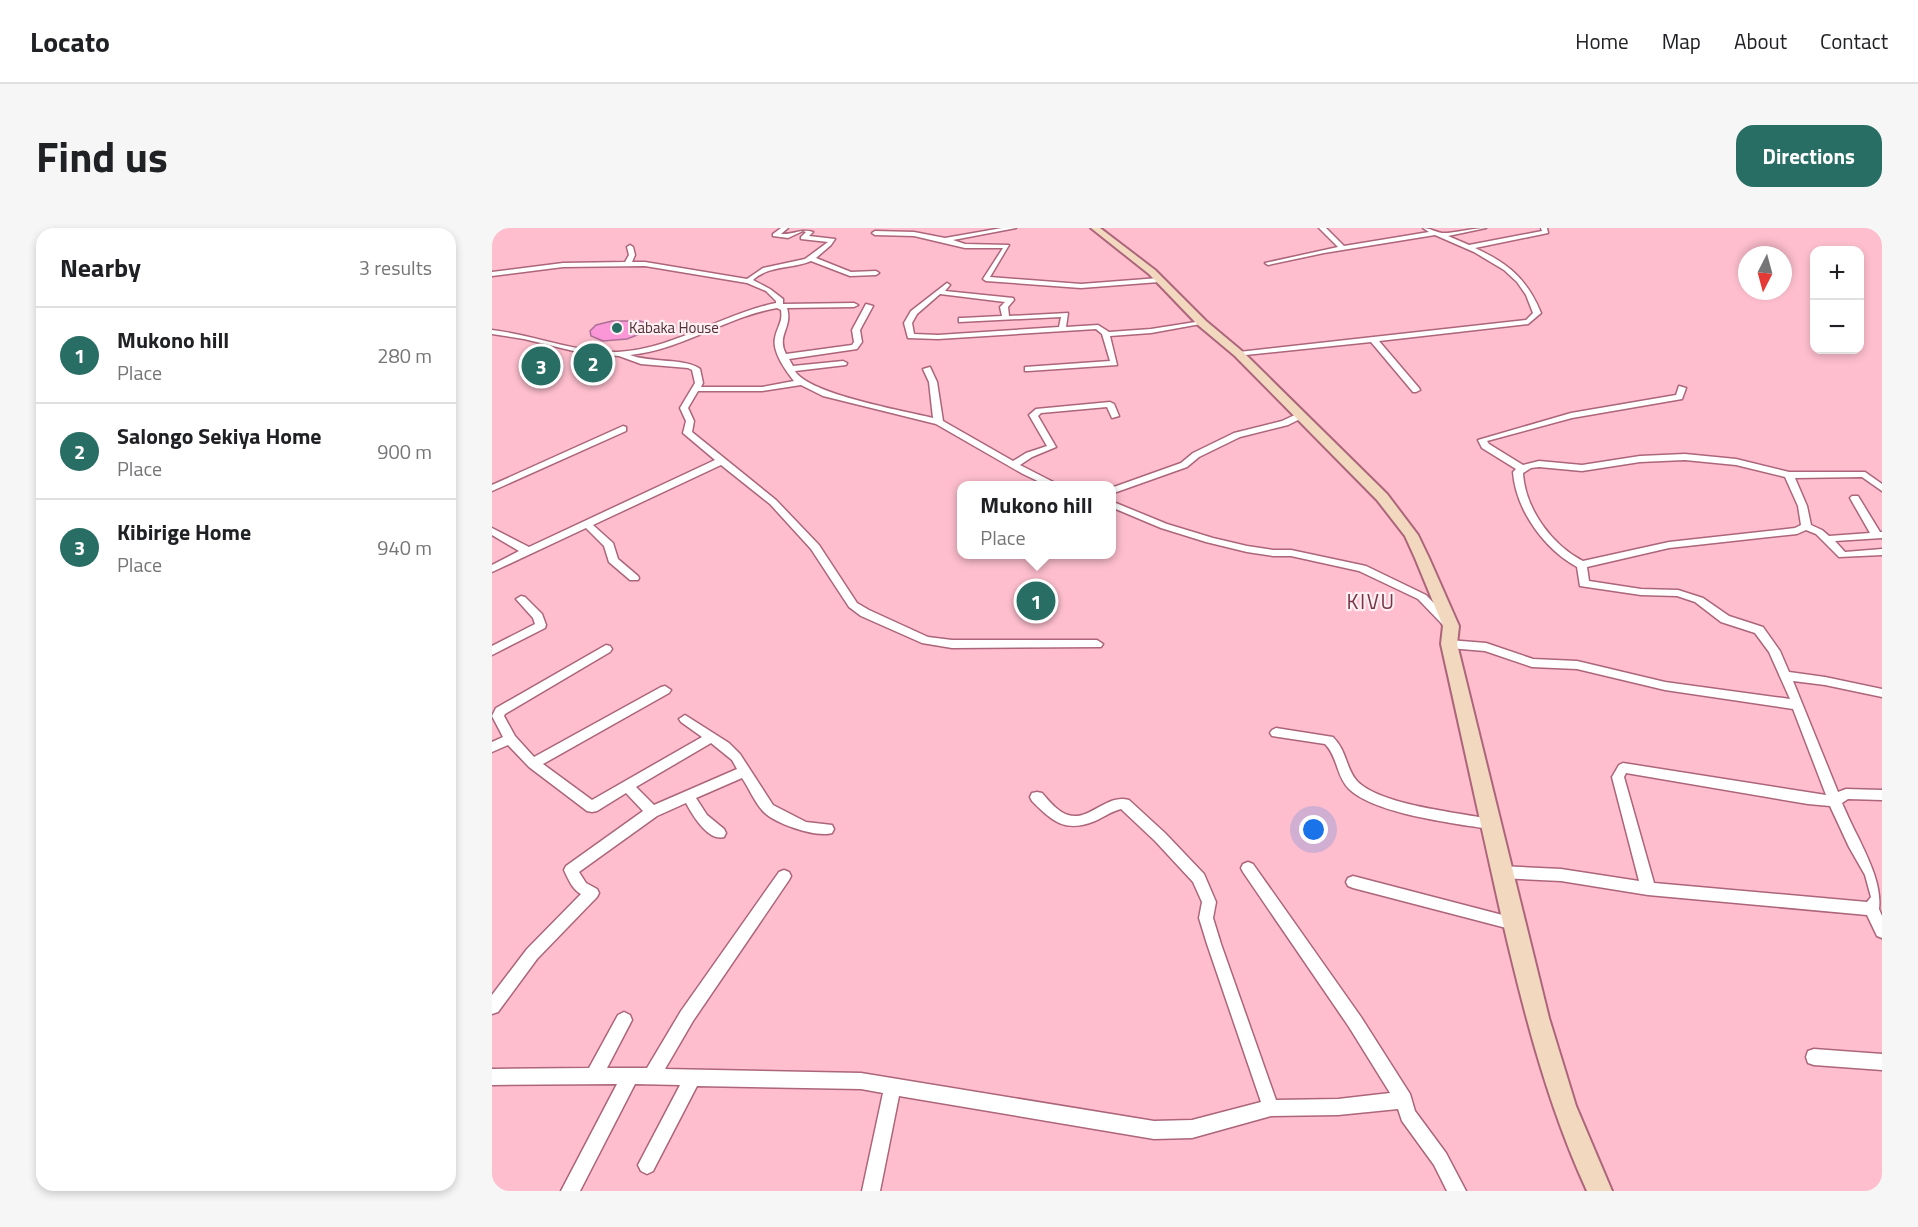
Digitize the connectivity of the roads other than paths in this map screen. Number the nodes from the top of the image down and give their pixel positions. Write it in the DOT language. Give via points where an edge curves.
graph roads {
  1 [pos="785,228"];
  2 [pos="803,228"];
  3 [pos="898,228"];
  4 [pos="910,228"];
  5 [pos="1013,228"];
  6 [pos="1095,228"];
  7 [pos="1322,228"];
  8 [pos="1426,228"];
  9 [pos="1483,228"];
  10 [pos="1544,228"];
  11 [pos="875,233"];
  12 [pos="1437,234"];
  13 [pos="945,240"];
  14 [pos="630,247"];
  15 [pos="1342,247"];
  16 [pos="1468,247"];
  17 [pos="810,258"];
  18 [pos="628,263"];
  19 [pos="1268,263"];
  20 [pos="876,273"];
  21 [pos="492,274"];
  22 [pos="1159,280"];
  23 [pos="748,281"];
  24 [pos="947,285"];
  25 [pos="939,292"];
  26 [pos="779,305"];
  27 [pos="854,305"];
  28 [pos="869,306"];
  29 [pos="1006,318"];
  30 [pos="962,320"];
  31 [pos="1202,323"];
  32 [pos="1062,329"];
  33 [pos="492,332"];
  34 [pos="1106,334"];
  35 [pos="1374,340"];
  36 [pos="616,354"];
  37 [pos="1239,354"];
  38 [pos="783,357"];
  39 [pos="843,363"];
  40 [pos="790,369"];
  41 [pos="927,369"];
  42 [pos="1028,369"];
  43 [pos="803,382"];
  44 [pos="1682,388"];
  45 [pos="696,389"];
  46 [pos="1416,390"];
  47 [pos="1115,416"];
  48 [pos="1299,416"];
  49 [pos="939,423"];
  50 [pos="623,429"];
  51 [pos="723,460"];
  52 [pos="1013,465"];
  53 [pos="1522,469"];
  54 [pos="1789,475"];
  55 [pos="1047,481"];
  56 [pos="492,488"];
  57 [pos="1882,488"];
  58 [pos="1116,489"];
  59 [pos="1855,498"];
  60 [pos="1116,506"];
  61 [pos="587,524"];
  62 [pos="1806,526"];
  63 [pos="492,531"];
  64 [pos="1880,536"];
  65 [pos="1827,540"];
  66 [pos="526,551"];
  67 [pos="1882,552"];
  68 [pos="1582,565"];
  69 [pos="492,570"];
  70 [pos="634,578"];
  71 [pos="521,599"];
  72 [pos="1450,626"];
  73 [pos="1097,644"];
  74 [pos="1449,644"];
  75 [pos="606,649"];
  76 [pos="492,651"];
  77 [pos="1786,676"];
  78 [pos="666,690"];
  79 [pos="1882,693"];
  80 [pos="1798,705"];
  81 [pos="685,718"];
  82 [pos="1276,733"];
  83 [pos="711,736"];
  84 [pos="510,740"];
  85 [pos="492,747"];
  86 [pos="533,764"];
  87 [pos="745,771"];
  88 [pos="629,788"];
  89 [pos="1882,795"];
  90 [pos="688,797"];
  91 [pos="1037,797"];
  92 [pos="1834,801"];
  93 [pos="652,812"];
  94 [pos="1489,824"];
  95 [pos="827,829"];
  96 [pos="719,833"];
  97 [pos="1248,868"];
  98 [pos="1500,872"];
  99 [pos="783,876"];
  100 [pos="1353,882"];
  101 [pos="1648,889"];
  102 [pos="1871,909"];
  103 [pos="1514,924"];
  104 [pos="1882,931"];
  105 [pos="492,1007"];
  106 [pos="624,1020"];
  107 [pos="1814,1057"];
  108 [pos="1882,1062"];
  109 [pos="594,1076"];
  110 [pos="630,1076"];
  111 [pos="652,1076"];
  112 [pos="492,1077"];
  113 [pos="693,1077"];
  114 [pos="893,1087"];
  115 [pos="1404,1100"];
  116 [pos="1271,1108"];
  117 [pos="647,1165"];
  118 [pos="570,1191"];
  119 [pos="871,1191"];
  120 [pos="1457,1191"];
  121 [pos="1600,1191"];
  1 -- 2 [label="street" via="775,235 788,236"];
  2 -- 17 [label="street" via="810,232 803,238 833,240"];
  3 -- 4 [label="street"];
  5 -- 13 [label="street"];
  6 -- 22 [label="street"];
  7 -- 15 [label="street"];
  8 -- 12 [label="street"];
  9 -- 12 [label="street"];
  10 -- 16 [label="street" via="1546,232"];
  11 -- 13 [label="street"];
  12 -- 15 [label="street"];
  12 -- 16 [label="street"];
  13 -- 22 [label="street" via="965,246 1007,246 986,279 1081,286"];
  14 -- 18 [label="street"];
  15 -- 19 [label="street"];
  16 -- 35 [label="street" via="1491,256 1521,282 1535,308 1534,319"];
  17 -- 20 [label="street" via="850,274"];
  17 -- 23 [label="street" via="765,268"];
  18 -- 21 [label="street"];
  18 -- 23 [label="street"];
  22 -- 31 [label="street"];
  23 -- 26 [label="street" via="768,290 780,301"];
  24 -- 25 [label="street"];
  25 -- 29 [label="street" via="1010,300 1004,307"];
  25 -- 32 [label="street" via="908,323 911,336"];
  26 -- 27 [label="street"];
  26 -- 36 [label="street" via="720,322 681,340"];
  26 -- 38 [label="street" via="786,319 778,346"];
  28 -- 38 [label="street" via="856,330 858,342 854,347"];
  29 -- 30 [label="street"];
  29 -- 32 [label="street" via="1065,315"];
  31 -- 34 [label="street"];
  31 -- 37 [label="street"];
  32 -- 34 [label="street" via="1098,327"];
  33 -- 36 [label="street" via="534,337 569,349"];
  34 -- 42 [label="street" via="1114,363"];
  35 -- 37 [label="street"];
  35 -- 46 [label="street"];
  36 -- 45 [label="street" via="641,362 690,366 699,373"];
  37 -- 48 [label="street"];
  38 -- 40 [label="street"];
  39 -- 40 [label="street"];
  40 -- 43 [label="street"];
  41 -- 49 [label="street" via="934,386 933,408"];
  43 -- 45 [label="street" via="762,389"];
  43 -- 49 [label="street" via="826,394"];
  44 -- 53 [label="street" via="1679,397 1570,416 1482,440 1485,446"];
  45 -- 51 [label="street" via="684,408 691,423 687,433"];
  47 -- 52 [label="street" via="1110,404 1039,411 1033,415 1052,447"];
  48 -- 58 [label="street" via="1237,435 1184,465"];
  48 -- 72 [label="street" via="1383,497 1411,535"];
  49 -- 52 [label="street"];
  50 -- 56 [label="street"];
  51 -- 61 [label="street"];
  51 -- 73 [label="street" via="774,502 815,547 853,605 865,613 926,640 951,644"];
  52 -- 55 [label="street"];
  53 -- 54 [label="street" via="1539,464 1582,468 1685,457 1736,462"];
  53 -- 68 [label="street" via="1518,478 1527,511 1570,560"];
  54 -- 57 [label="street" via="1858,474"];
  54 -- 62 [label="street" via="1803,506"];
  59 -- 64 [label="street"];
  60 -- 72 [label="street" via="1210,540 1362,568 1422,597"];
  61 -- 66 [label="street"];
  61 -- 70 [label="street" via="609,545 613,560"];
  62 -- 65 [label="street"];
  62 -- 68 [label="street" via="1781,534 1669,545"];
  63 -- 66 [label="street"];
  64 -- 65 [label="street"];
  65 -- 67 [label="street" via="1843,555"];
  66 -- 69 [label="street"];
  68 -- 77 [label="street" via="1584,584 1678,593 1699,600 1725,619 1759,630"];
  71 -- 76 [label="street" via="541,625"];
  72 -- 74 [label="street"];
  74 -- 80 [label="street" via="1486,647 1532,663 1577,665 1665,686"];
  74 -- 94 [label="street"];
  75 -- 84 [label="street" via="500,711 498,716"];
  77 -- 79 [label="street"];
  77 -- 80 [label="street"];
  78 -- 86 [label="street"];
  80 -- 92 [label="street"];
  81 -- 83 [label="street"];
  82 -- 94 [label="street" via="1329,740 1343,756 1350,782 1365,792 1402,806"];
  83 -- 87 [label="street" via="736,757"];
  83 -- 88 [label="street"];
  84 -- 85 [label="street"];
  84 -- 86 [label="street"];
  86 -- 88 [label="street" via="589,807"];
  87 -- 90 [label="street"];
  87 -- 95 [label="street" via="768,809 804,827"];
  88 -- 93 [label="street"];
  89 -- 92 [label="street" via="1846,794"];
  90 -- 93 [label="street"];
  90 -- 96 [label="street" via="702,819"];
  91 -- 116 [label="street" via="1063,822 1069,823 1124,804 1199,878 1209,902 1206,918"];
  92 -- 101 [label="street" via="1623,768 1618,777"];
  92 -- 102 [label="street" via="1875,881 1878,898"];
  93 -- 105 [label="street" via="571,870 581,887 591,893 532,954"];
  94 -- 98 [label="street"];
  97 -- 115 [label="street"];
  98 -- 101 [label="street" via="1561,875"];
  98 -- 103 [label="street"];
  99 -- 111 [label="street" via="687,1016"];
  100 -- 103 [label="street"];
  101 -- 102 [label="street"];
  102 -- 104 [label="street"];
  103 -- 121 [label="street" via="1568,1116"];
  106 -- 109 [label="street"];
  107 -- 108 [label="street"];
  109 -- 110 [label="street"];
  109 -- 112 [label="street"];
  110 -- 111 [label="street"];
  110 -- 118 [label="street"];
  111 -- 113 [label="street"];
  113 -- 114 [label="street" via="861,1081"];
  113 -- 117 [label="street"];
  114 -- 116 [label="street" via="1154,1130 1192,1129"];
  114 -- 119 [label="street"];
  115 -- 116 [label="street" via="1338,1107"];
  115 -- 120 [label="street" via="1408,1115 1430,1143"];
}
